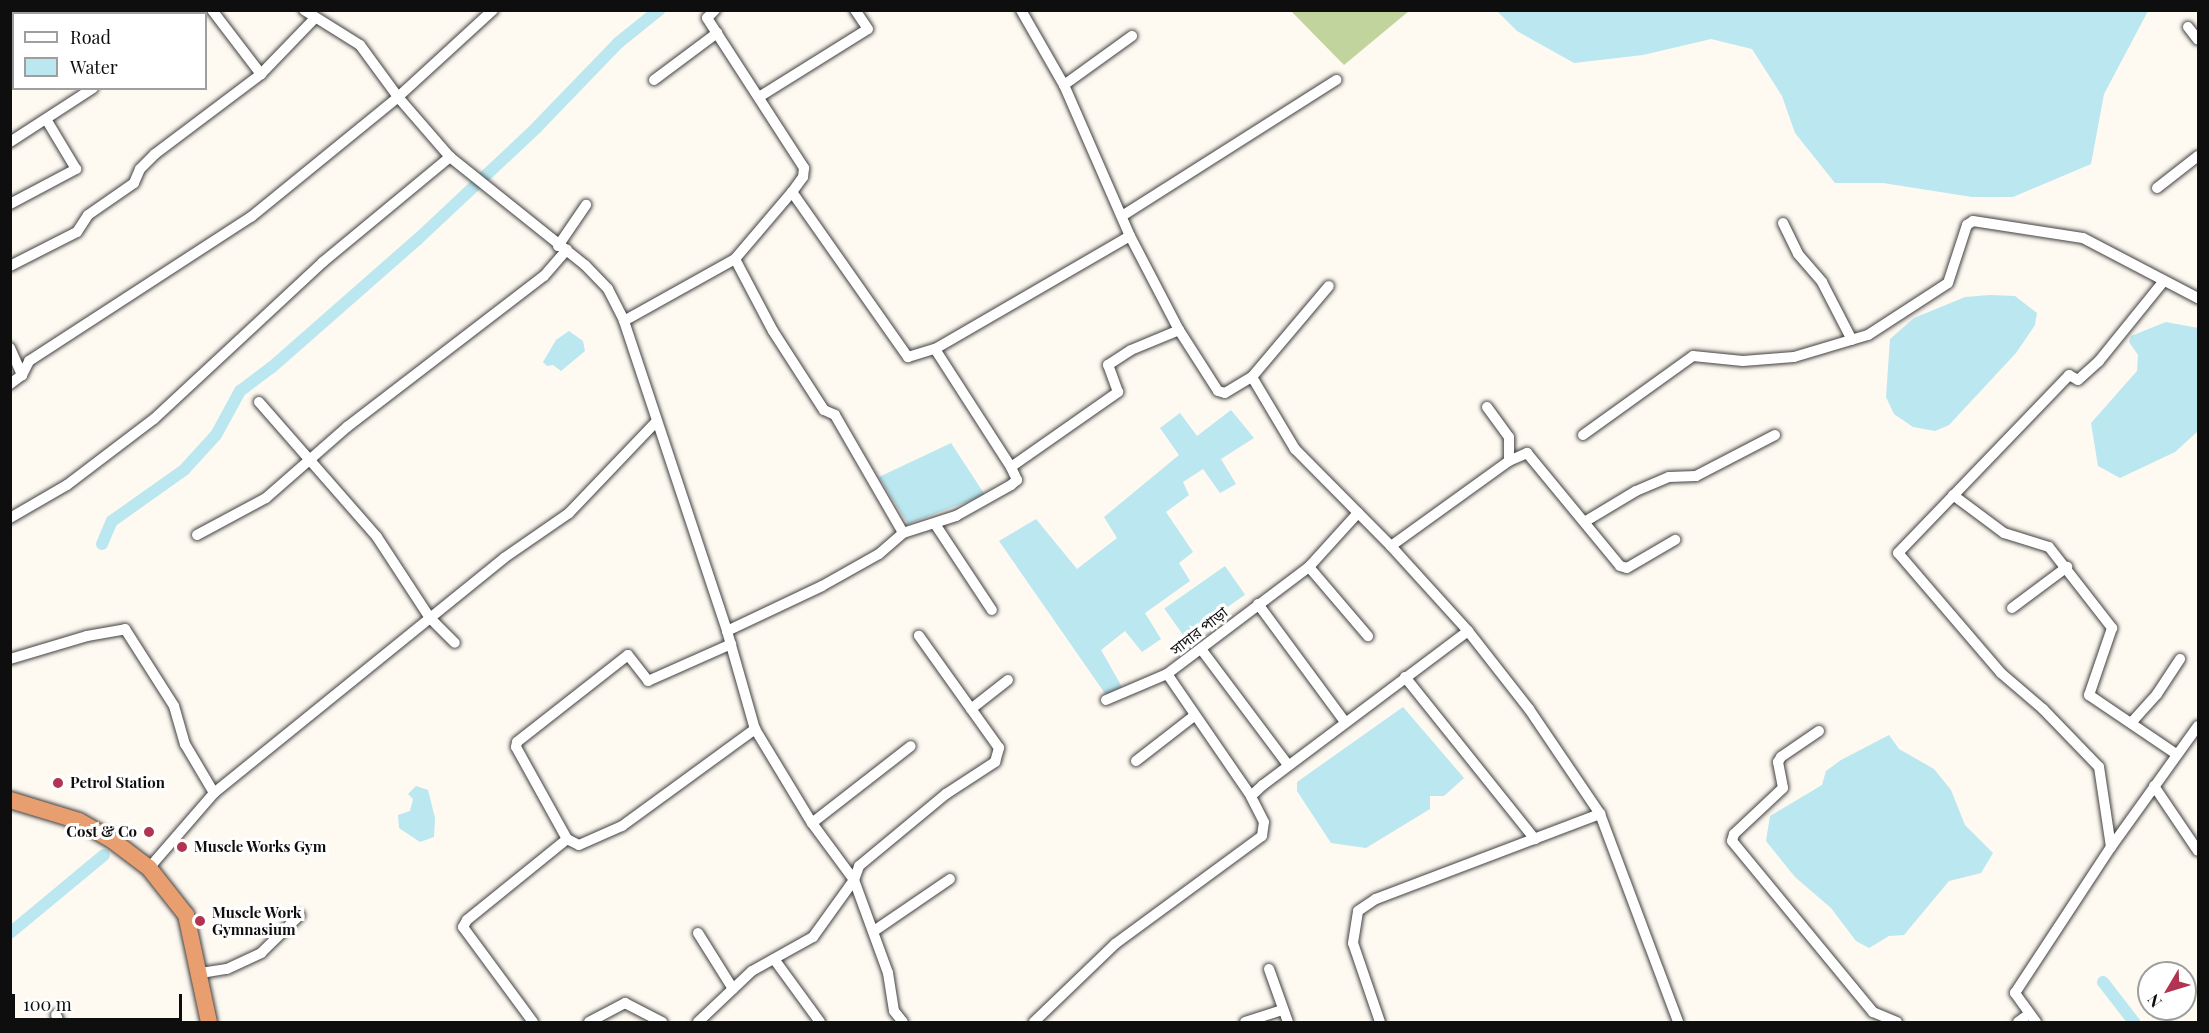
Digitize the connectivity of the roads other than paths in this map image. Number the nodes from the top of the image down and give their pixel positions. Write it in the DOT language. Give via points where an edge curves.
graph roads {
  1 [pos="212,10"];
  2 [pos="304,10"];
  3 [pos="493,10"];
  4 [pos="715,10"];
  5 [pos="855,10"];
  6 [pos="1021,10"];
  7 [pos="315,18"];
  8 [pos="2188,27"];
  9 [pos="717,33"];
  10 [pos="1132,36"];
  11 [pos="2199,40"];
  12 [pos="261,74"];
  13 [pos="654,80"];
  14 [pos="1336,80"];
  15 [pos="1064,85"];
  16 [pos="90,90"];
  17 [pos="398,97"];
  18 [pos="759,97"];
  19 [pos="46,119"];
  20 [pos="10,142"];
  21 [pos="2199,156"];
  22 [pos="450,157"];
  23 [pos="2157,188"];
  24 [pos="792,192"];
  25 [pos="10,204"];
  26 [pos="586,205"];
  27 [pos="1122,216"];
  28 [pos="1783,223"];
  29 [pos="1130,236"];
  30 [pos="562,248"];
  31 [pos="735,258"];
  32 [pos="10,266"];
  33 [pos="2163,282"];
  34 [pos="1329,286"];
  35 [pos="2199,298"];
  36 [pos="624,321"];
  37 [pos="1179,330"];
  38 [pos="1852,340"];
  39 [pos="10,348"];
  40 [pos="935,349"];
  41 [pos="22,375"];
  42 [pos="1252,377"];
  43 [pos="10,384"];
  44 [pos="259,402"];
  45 [pos="1487,407"];
  46 [pos="656,422"];
  47 [pos="1583,435"];
  48 [pos="1775,435"];
  49 [pos="310,459"];
  50 [pos="1509,461"];
  51 [pos="1011,467"];
  52 [pos="1953,495"];
  53 [pos="1358,513"];
  54 [pos="10,518"];
  55 [pos="1587,521"];
  56 [pos="935,524"];
  57 [pos="903,533"];
  58 [pos="197,535"];
  59 [pos="1675,540"];
  60 [pos="1391,546"];
  61 [pos="1310,567"];
  62 [pos="2067,567"];
  63 [pos="1258,604"];
  64 [pos="2012,608"];
  65 [pos="992,610"];
  66 [pos="430,618"];
  67 [pos="727,631"];
  68 [pos="1468,631"];
  69 [pos="919,636"];
  70 [pos="1368,636"];
  71 [pos="454,643"];
  72 [pos="731,644"];
  73 [pos="1201,649"];
  74 [pos="10,659"];
  75 [pos="2180,659"];
  76 [pos="1167,674"];
  77 [pos="1405,677"];
  78 [pos="1008,680"];
  79 [pos="1106,700"];
  80 [pos="971,709"];
  81 [pos="1194,716"];
  82 [pos="1346,722"];
  83 [pos="2131,723"];
  84 [pos="2199,726"];
  85 [pos="755,729"];
  86 [pos="1819,731"];
  87 [pos="911,747"];
  88 [pos="2176,754"];
  89 [pos="1136,761"];
  90 [pos="1288,765"];
  91 [pos="2154,786"];
  92 [pos="214,793"];
  93 [pos="1251,796"];
  94 [pos="10,800"];
  95 [pos="1600,814"];
  96 [pos="812,823"];
  97 [pos="1535,839"];
  98 [pos="567,840"];
  99 [pos="2111,847"];
  100 [pos="2199,851"];
  101 [pos="149,868"];
  102 [pos="950,879"];
  103 [pos="854,880"];
  104 [pos="300,915"];
  105 [pos="874,931"];
  106 [pos="698,933"];
  107 [pos="774,958"];
  108 [pos="1269,969"];
  109 [pos="201,973"];
  110 [pos="733,989"];
  111 [pos="1283,1010"];
  112 [pos="2032,1018"];
  113 [pos="209,1023"];
  114 [pos="533,1023"];
  115 [pos="589,1023"];
  116 [pos="662,1023"];
  117 [pos="698,1023"];
  118 [pos="820,1023"];
  119 [pos="903,1023"];
  120 [pos="1034,1023"];
  121 [pos="1245,1023"];
  122 [pos="1288,1023"];
  123 [pos="1380,1023"];
  124 [pos="1678,1023"];
  125 [pos="1897,1023"];
  126 [pos="2018,1023"];
  1 -- 12 [label="street"];
  2 -- 7 [label="street"];
  3 -- 17 [label="street"];
  4 -- 9 [label="street" via="707,18"];
  5 -- 18 [label="street" via="868,29"];
  6 -- 15 [label="street"];
  7 -- 12 [label="street"];
  7 -- 17 [label="street" via="360,45"];
  8 -- 11 [label="street"];
  9 -- 13 [label="street"];
  9 -- 18 [label="street"];
  10 -- 15 [label="street"];
  12 -- 32 [label="street" via="155,153 140,169 134,183 88,215 77,232"];
  14 -- 27 [label="street"];
  15 -- 27 [label="street"];
  16 -- 19 [label="street"];
  17 -- 22 [label="street"];
  17 -- 41 [label="street" via="251,217 29,361"];
  18 -- 24 [label="street" via="804,168 803,177"];
  19 -- 20 [label="street"];
  19 -- 25 [label="street" via="76,169"];
  21 -- 23 [label="street"];
  22 -- 30 [label="street"];
  22 -- 54 [label="street" via="323,262 154,418 67,485"];
  24 -- 31 [label="street"];
  24 -- 40 [label="street" via="908,357"];
  26 -- 30 [label="street"];
  27 -- 29 [label="street"];
  28 -- 38 [label="street"];
  29 -- 37 [label="street"];
  29 -- 40 [label="street"];
  30 -- 36 [label="street" via="608,289"];
  30 -- 49 [label="street" via="544,276"];
  31 -- 36 [label="street"];
  31 -- 57 [label="street" via="773,331 824,410 835,415"];
  33 -- 35 [label="street"];
  33 -- 38 [label="street" via="2082,238 1973,221 1967,225 1948,283 1868,334"];
  33 -- 52 [label="street" via="2099,361 2078,381 2069,375"];
  34 -- 42 [label="street"];
  36 -- 46 [label="street"];
  37 -- 42 [label="street" via="1218,391 1225,393"];
  37 -- 51 [label="street" via="1131,350 1108,365 1118,392"];
  38 -- 47 [label="street" via="1794,357 1743,361 1693,356"];
  39 -- 41 [label="street"];
  40 -- 51 [label="street"];
  41 -- 43 [label="street"];
  42 -- 53 [label="street" via="1295,449"];
  44 -- 49 [label="street"];
  45 -- 50 [label="street" via="1509,437"];
  46 -- 66 [label="street" via="569,513 504,558"];
  46 -- 67 [label="street"];
  48 -- 55 [label="street" via="1696,476 1669,477 1636,492"];
  49 -- 58 [label="street" via="266,498"];
  49 -- 66 [label="street" via="377,537"];
  50 -- 55 [label="street" via="1529,454"];
  50 -- 60 [label="street"];
  51 -- 56 [label="street" via="1017,480 1011,485"];
  52 -- 62 [label="street" via="2004,533 2049,547"];
  52 -- 99 [label="street" via="1898,553 2001,673 2043,709 2099,767"];
  53 -- 60 [label="street"];
  53 -- 61 [label="street, সাদার পাড়া"];
  55 -- 59 [label="street" via="1624,568"];
  56 -- 57 [label="street"];
  56 -- 65 [label="street"];
  57 -- 67 [label="street" via="879,554 822,586"];
  60 -- 68 [label="street"];
  61 -- 63 [label="street, সাদার পাড়া"];
  61 -- 70 [label="street"];
  62 -- 64 [label="street"];
  62 -- 83 [label="street" via="2112,628 2089,695"];
  63 -- 73 [label="street, সাদার পাড়া"];
  63 -- 82 [label="street"];
  66 -- 71 [label="street"];
  66 -- 92 [label="street"];
  67 -- 72 [label="street"];
  68 -- 77 [label="street"];
  68 -- 95 [label="street" via="1529,709"];
  69 -- 80 [label="street"];
  72 -- 85 [label="street"];
  72 -- 98 [label="street" via="648,681 628,655 517,742 516,747"];
  73 -- 76 [label="street, সাদার পাড়া"];
  73 -- 90 [label="street"];
  74 -- 92 [label="street" via="125,629 174,706 185,744"];
  75 -- 83 [label="street" via="2157,694"];
  76 -- 79 [label="street"];
  76 -- 81 [label="street, সাদার পাড়া"];
  77 -- 82 [label="street"];
  77 -- 97 [label="street"];
  78 -- 80 [label="street"];
  80 -- 103 [label="street" via="999,748 994,762 946,794 859,866"];
  81 -- 89 [label="street"];
  81 -- 93 [label="street, সাদার পাড়া"];
  82 -- 90 [label="street"];
  83 -- 88 [label="street"];
  84 -- 88 [label="street"];
  85 -- 96 [label="street"];
  85 -- 98 [label="street" via="622,826 579,845"];
  86 -- 125 [label="street" via="1781,757 1778,762 1783,788 1734,834 1732,841 1873,1012"];
  87 -- 96 [label="street"];
  88 -- 91 [label="street"];
  90 -- 93 [label="street"];
  91 -- 99 [label="street"];
  91 -- 100 [label="street"];
  92 -- 101 [label="street"];
  93 -- 120 [label="street, সাদার পাড়া" via="1264,822 1262,836 1115,944"];
  94 -- 101 [label="highway" via="80,821"];
  95 -- 97 [label="street"];
  95 -- 124 [label="street"];
  96 -- 103 [label="street"];
  97 -- 123 [label="street" via="1376,899 1358,911 1353,943"];
  98 -- 114 [label="street" via="479,909 463,927"];
  99 -- 112 [label="street" via="2016,993"];
  101 -- 109 [label="highway" via="186,915"];
  102 -- 105 [label="street"];
  103 -- 105 [label="street"];
  103 -- 107 [label="street" via="813,937"];
  104 -- 109 [label="street" via="261,953 227,969"];
  105 -- 119 [label="street" via="894,1011"];
  106 -- 110 [label="street"];
  107 -- 110 [label="street"];
  107 -- 118 [label="street"];
  108 -- 111 [label="street"];
  109 -- 113 [label="highway"];
  110 -- 117 [label="street"];
  111 -- 121 [label="street"];
  111 -- 122 [label="street"];
  112 -- 126 [label="street"];
  115 -- 116 [label="street" via="631,1003"];
}
